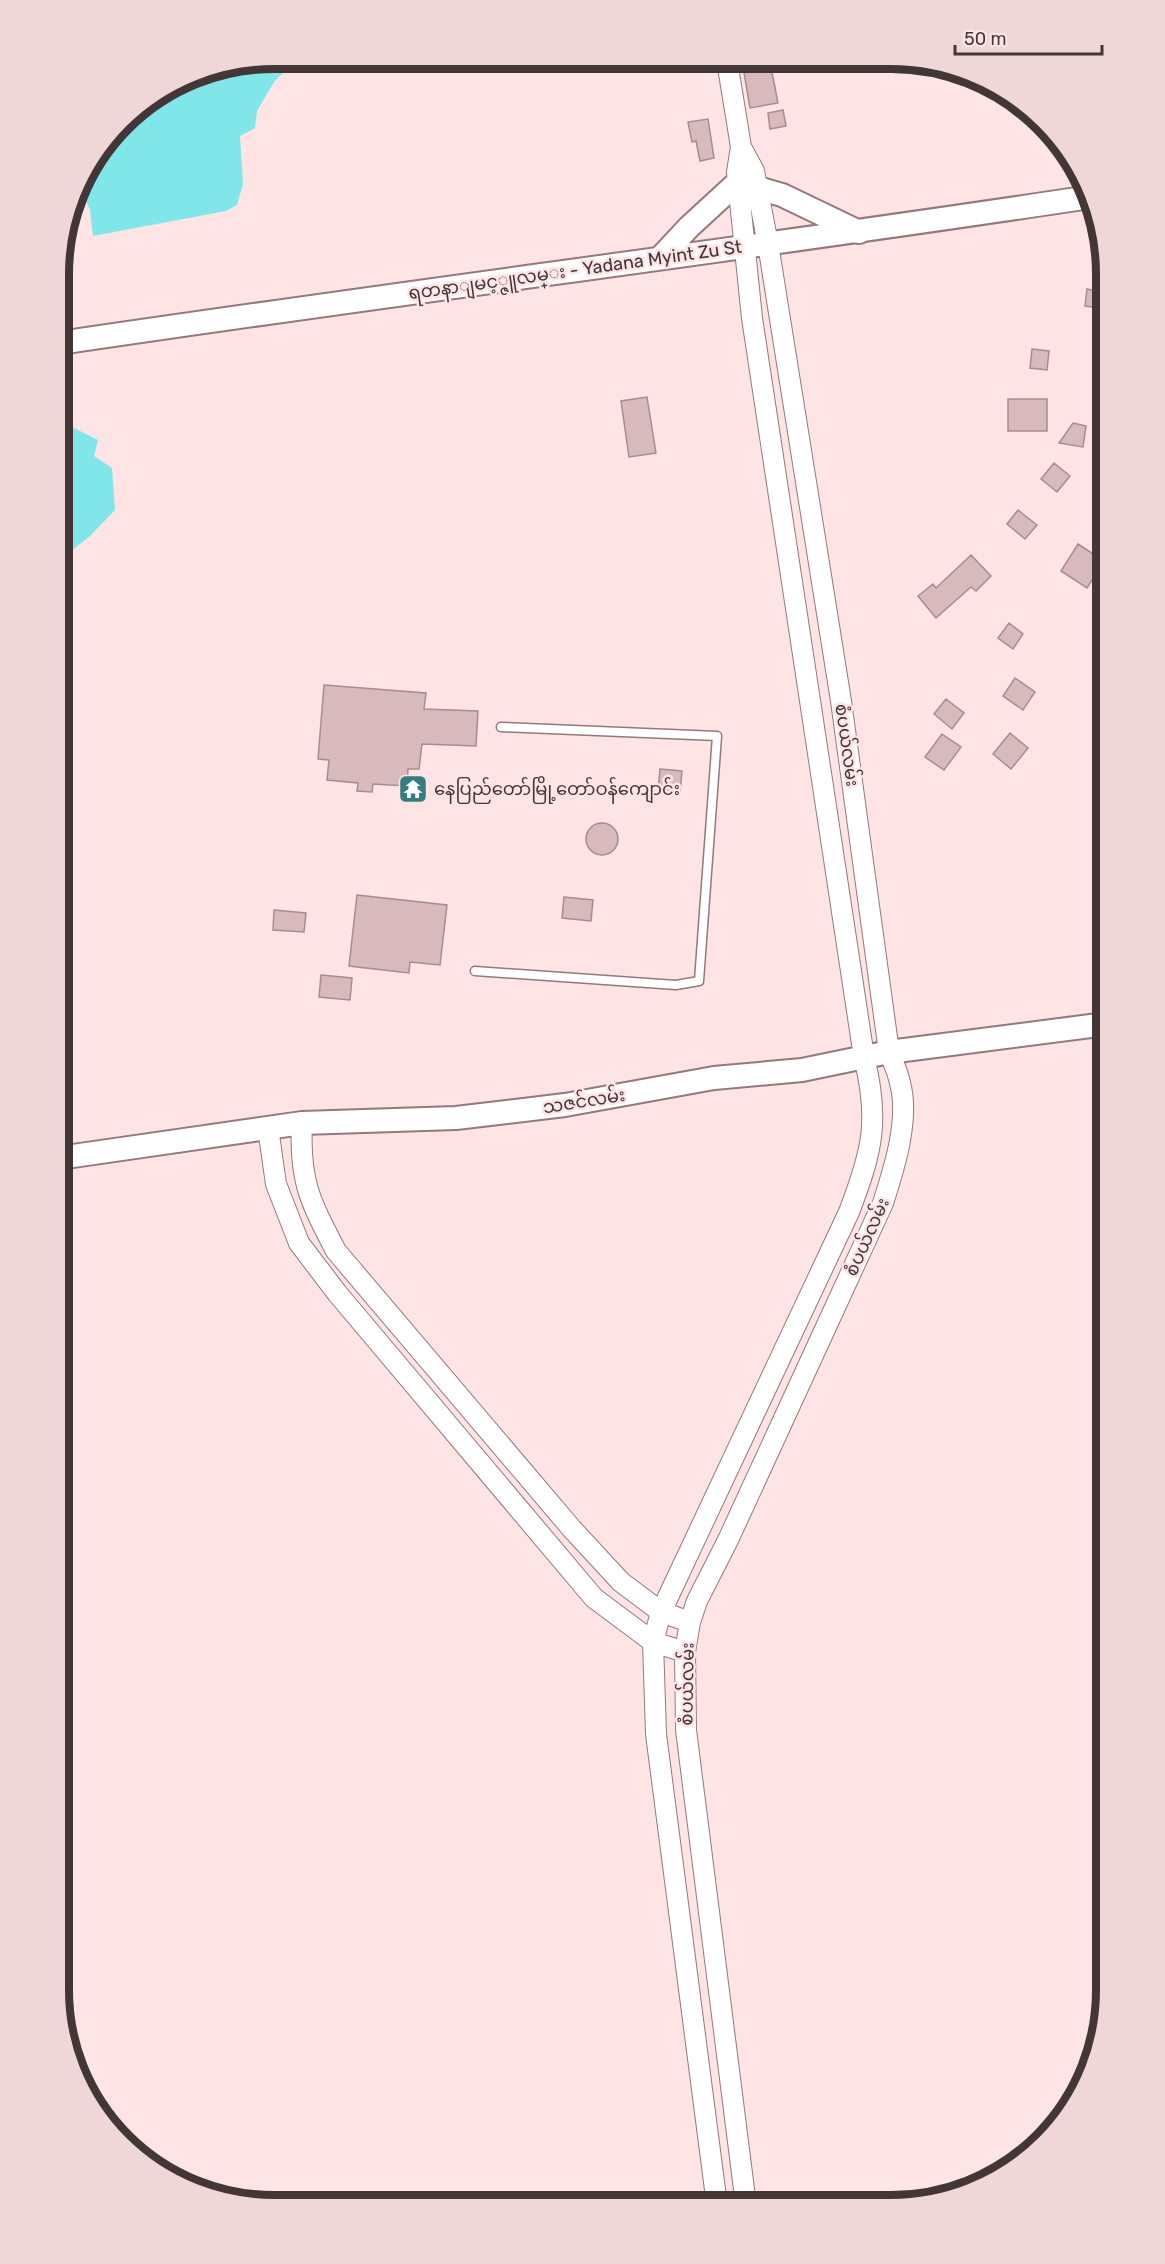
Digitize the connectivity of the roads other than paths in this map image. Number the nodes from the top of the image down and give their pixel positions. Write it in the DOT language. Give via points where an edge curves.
graph roads {
  1 [pos="728,69"];
  2 [pos="748,185"];
  3 [pos="1081,198"];
  4 [pos="858,232"];
  5 [pos="768,244"];
  6 [pos="744,247"];
  7 [pos="661,257"];
  8 [pos="69,341"];
  9 [pos="501,727"];
  10 [pos="475,971"];
  11 [pos="1096,1025"];
  12 [pos="889,1052"];
  13 [pos="864,1057"];
  14 [pos="302,1123"];
  15 [pos="268,1128"];
  16 [pos="69,1157"];
  17 [pos="661,1612"];
  18 [pos="690,1622"];
  19 [pos="653,1642"];
  20 [pos="686,1652"];
  21 [pos="716,2195"];
  22 [pos="745,2195"];
  1 -- 2 [label="street"];
  2 -- 4 [label="main road" via="782,195"];
  2 -- 5 [label="street, စံပယ်လမ်း"];
  2 -- 6 [label="street, စံပယ်လမ်း"];
  2 -- 7 [label="main road" via="689,227"];
  3 -- 4 [label="main road, ရတနာျမင့္ဇူလမ္း - Yadana Myint Zu St"];
  4 -- 5 [label="main road, ရတနာျမင့္ဇူလမ္း - Yadana Myint Zu St"];
  5 -- 6 [label="main road, ရတနာျမင့္ဇူလမ္း - Yadana Myint Zu St"];
  5 -- 12 [label="street, စံပယ်လမ်း" via="841,701"];
  6 -- 7 [label="main road, ရတနာျမင့္ဇူလမ္း - Yadana Myint Zu St"];
  6 -- 13 [label="street, စံပယ်လမ်း"];
  7 -- 8 [label="main road, ရတနာျမင့္ဇူလမ္း - Yadana Myint Zu St"];
  9 -- 10 [label="lane" via="717,736 699,981 676,985"];
  11 -- 12 [label="main road, သဇင်လမ်း"];
  12 -- 13 [label="main road, သဇင်လမ်း"];
  12 -- 18 [label="street, စံပယ်လမ်း" via="901,1085 902,1119 899,1155 883,1203 728,1540 696,1601"];
  13 -- 14 [label="main road, သဇင်လမ်း" via="802,1070 714,1078 565,1105 456,1118"];
  13 -- 17 [label="street, စံပယ်လမ်း" via="873,1089 874,1129 862,1179"];
  14 -- 15 [label="main road, သဇင်လမ်း"];
  14 -- 17 [label="street" via="300,1156 309,1200 336,1251 572,1529 621,1582"];
  15 -- 16 [label="main road, သဇင်လမ်း"];
  15 -- 19 [label="street" via="276,1184 299,1243 388,1355 594,1598"];
  17 -- 18 [label="street"];
  17 -- 19 [label="street, စံပယ်လမ်း"];
  18 -- 20 [label="street, စံပယ်လမ်း"];
  19 -- 20 [label="street"];
  19 -- 21 [label="street, စံပယ်လမ်း" via="656,1734"];
  20 -- 22 [label="street, စံပယ်လမ်း" via="686,1730"];
}
